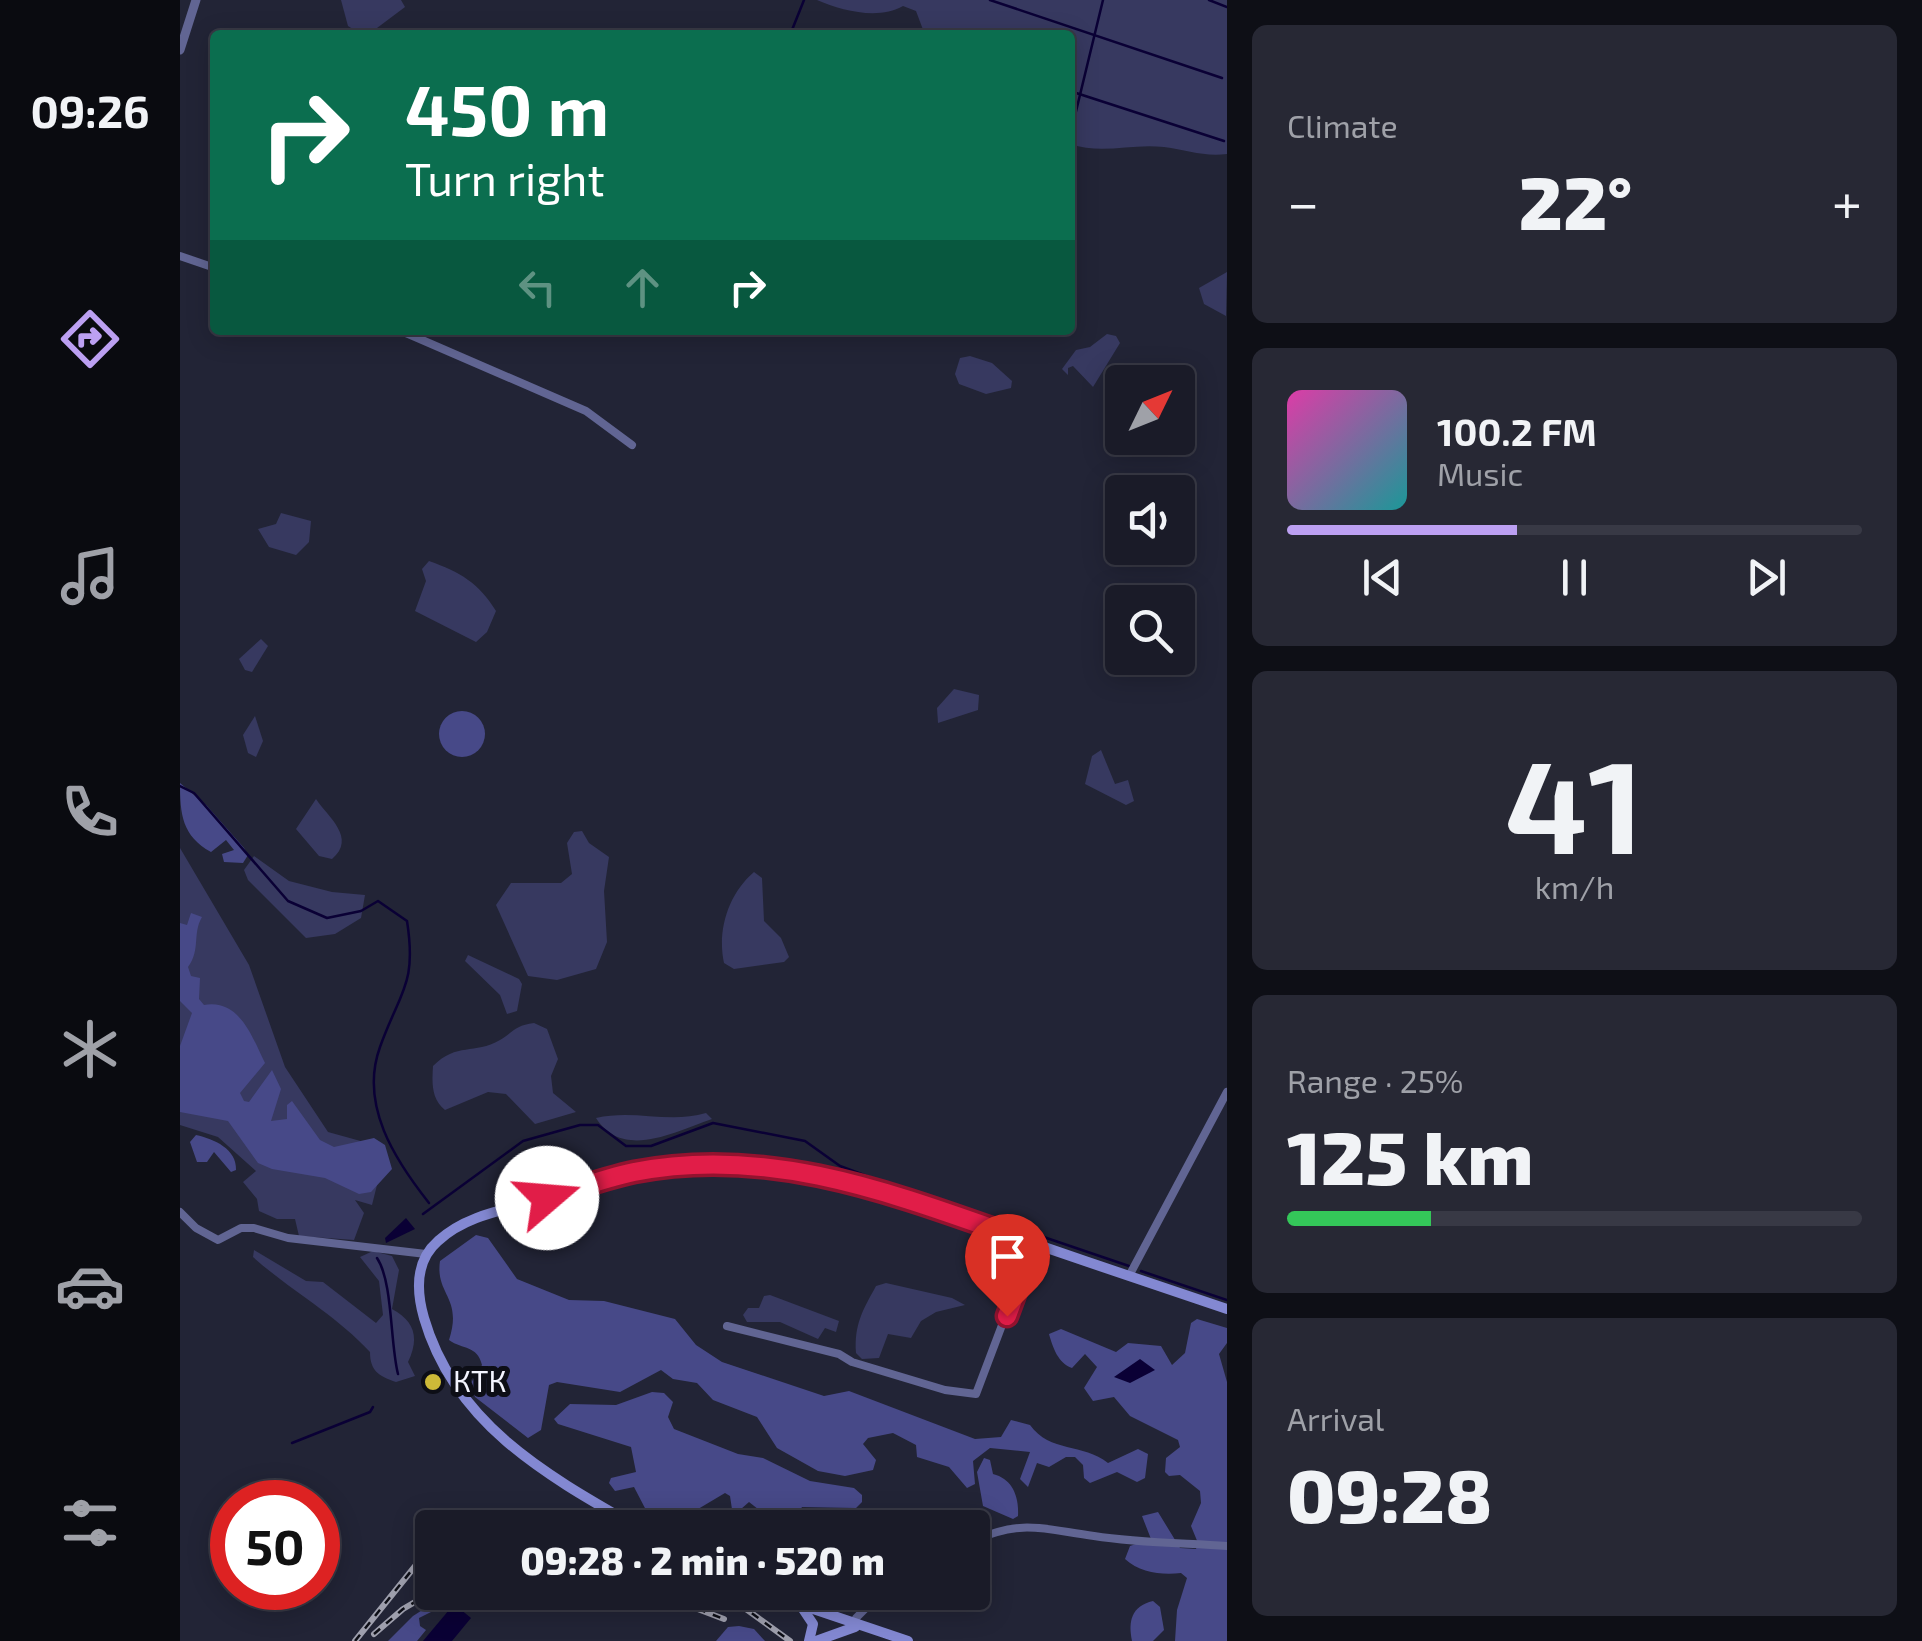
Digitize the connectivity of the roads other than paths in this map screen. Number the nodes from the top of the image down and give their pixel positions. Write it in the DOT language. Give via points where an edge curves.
graph roads {
  1 [pos="196,0"];
  2 [pos="180,50"];
  3 [pos="180,256"];
  4 [pos="210,266"];
  5 [pos="411,335"];
  6 [pos="632,445"];
  7 [pos="1227,1092"];
  8 [pos="180,1212"];
  9 [pos="1034,1243"];
  10 [pos="426,1254"];
  11 [pos="1129,1276"];
  12 [pos="1227,1309"];
  13 [pos="726,1326"];
  14 [pos="609,1510"];
  15 [pos="990,1533"];
  16 [pos="1227,1546"];
  17 [pos="803,1610"];
  18 [pos="815,1610"];
  19 [pos="864,1610"];
  20 [pos="856,1626"];
  21 [pos="812,1641"];
  22 [pos="908,1641"];
  1 -- 2 [label="street"];
  3 -- 4 [label="street"];
  5 -- 6 [label="street" via="586,410"];
  7 -- 11 [label="street"];
  8 -- 10 [label="street" via="218,1240 254,1228"];
  9 -- 10 [label="main road" via="848,1179 699,1166 632,1172 486,1214"];
  9 -- 11 [label="main road"];
  9 -- 13 [label="street" via="976,1394"];
  10 -- 14 [label="main road" via="419,1276 422,1310 431,1343 463,1398 531,1464"];
  11 -- 12 [label="main road"];
  15 -- 16 [label="street" via="1047,1526 1090,1536"];
  17 -- 21 [label="main road" via="813,1624"];
  18 -- 20 [label="main road"];
  19 -- 20 [label="street"];
  20 -- 21 [label="main road"];
  20 -- 22 [label="main road"];
}
